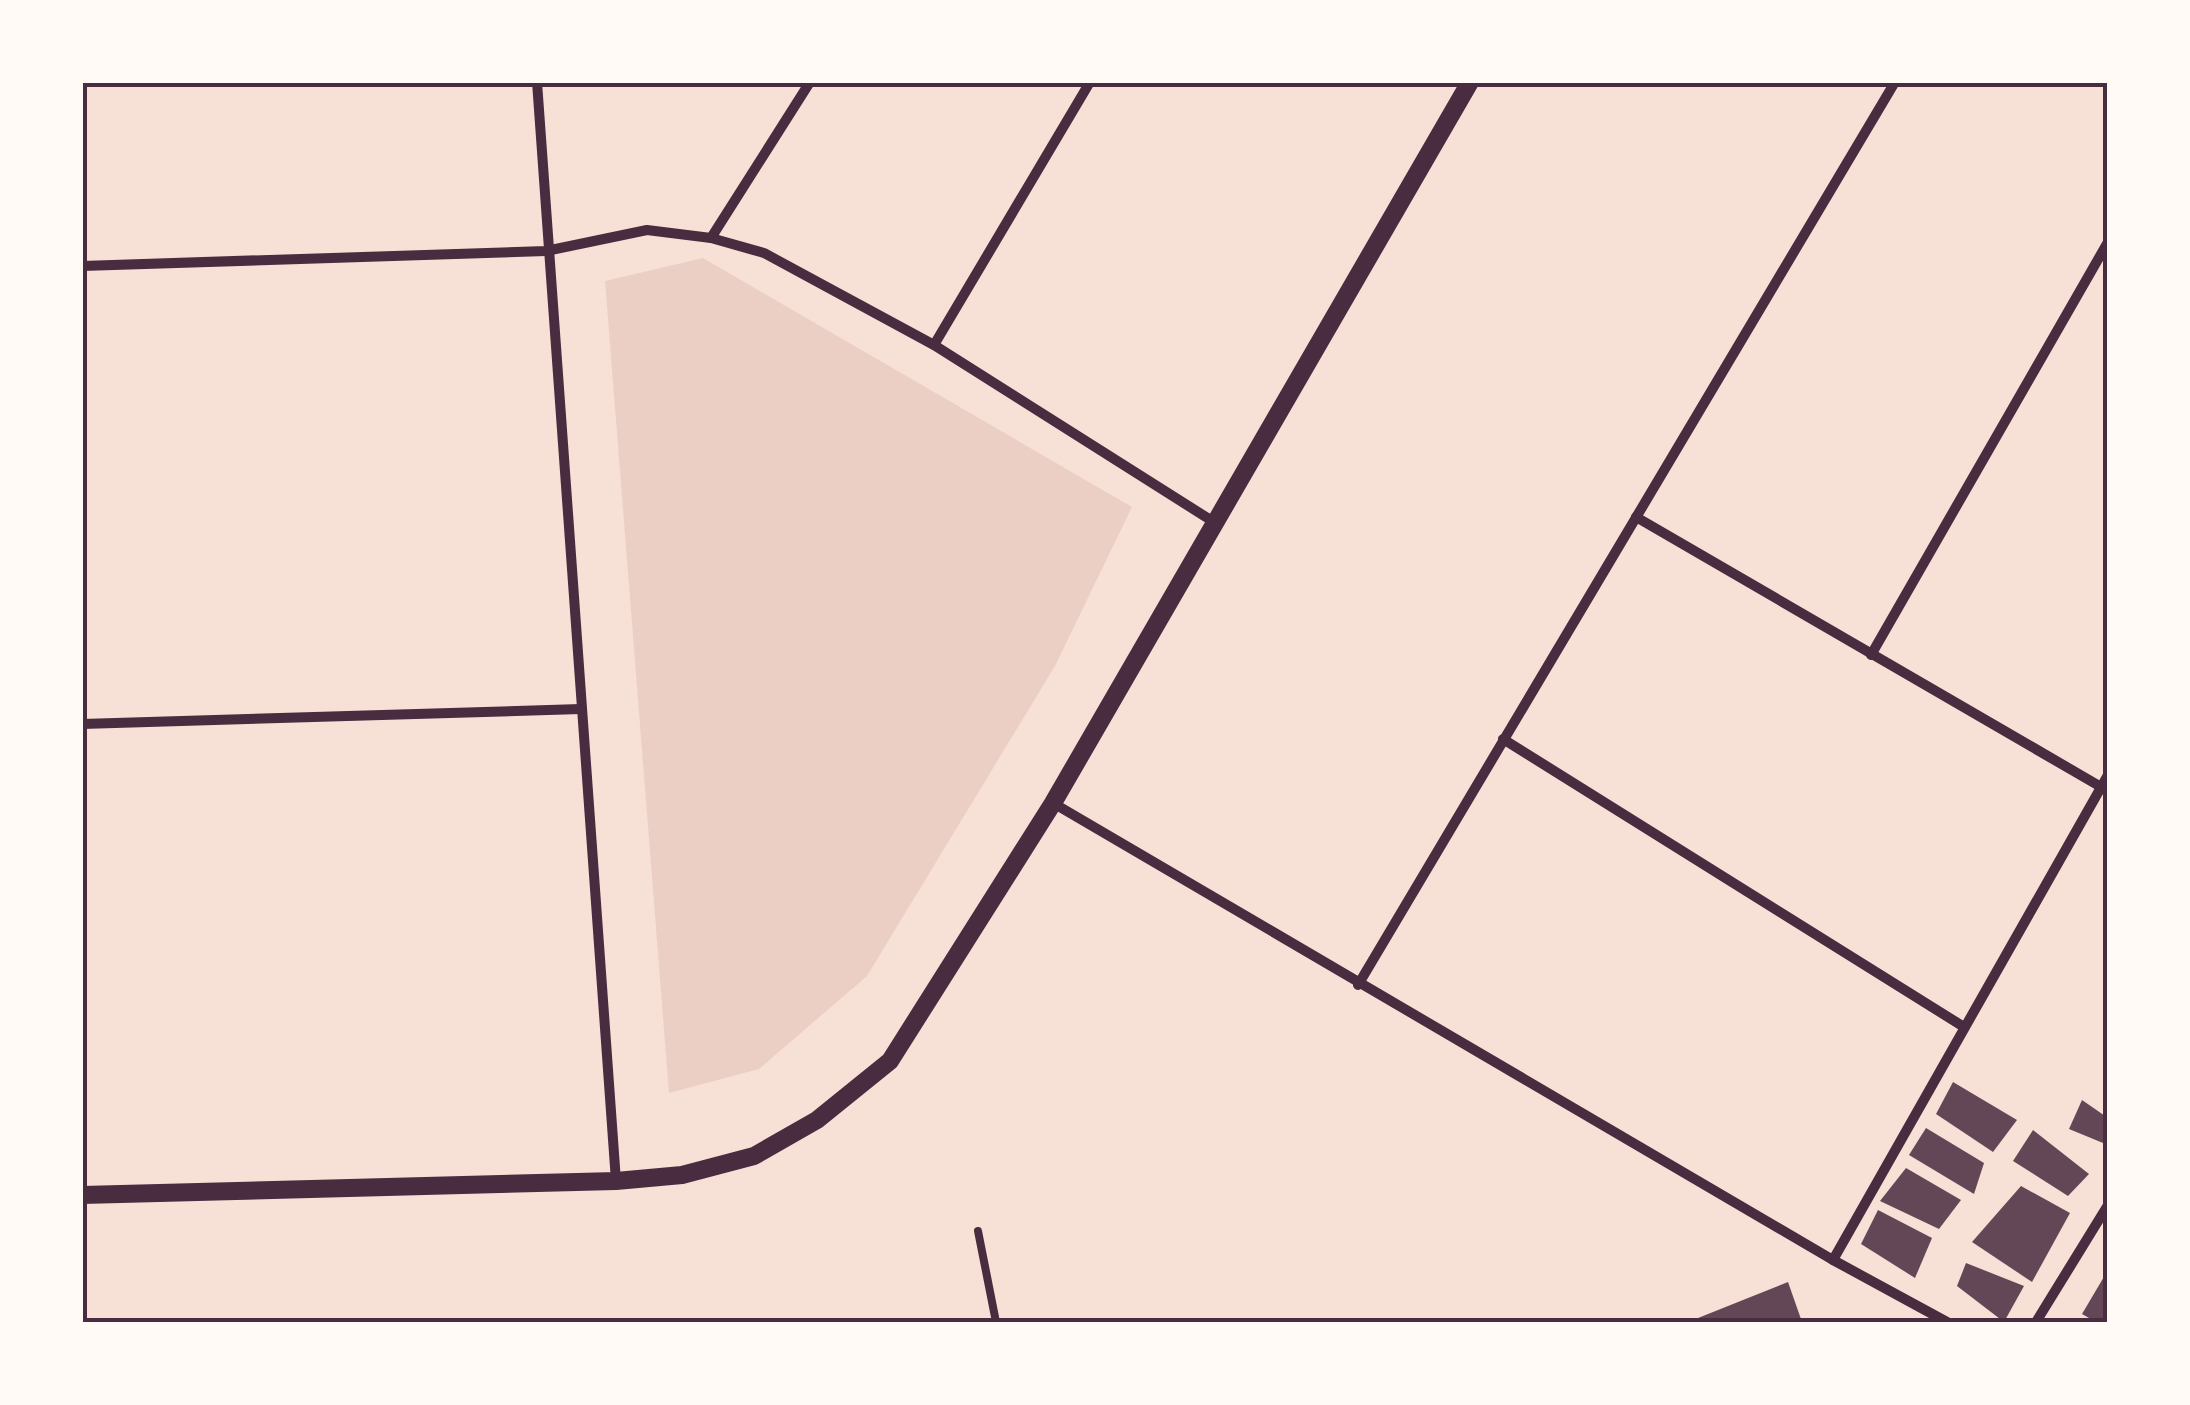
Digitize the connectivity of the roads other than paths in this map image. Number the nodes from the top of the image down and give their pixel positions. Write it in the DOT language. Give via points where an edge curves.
graph roads {
  1 [pos="537,82"];
  2 [pos="810,82"];
  3 [pos="1090,82"];
  4 [pos="1470,82"];
  5 [pos="1895,82"];
  6 [pos="711,238"];
  7 [pos="2108,242"];
  8 [pos="546,251"];
  9 [pos="82,266"];
  10 [pos="934,344"];
  11 [pos="1636,517"];
  12 [pos="1218,524"];
  13 [pos="1870,655"];
  14 [pos="581,710"];
  15 [pos="82,724"];
  16 [pos="1503,739"];
  17 [pos="2108,775"];
  18 [pos="2104,789"];
  19 [pos="1053,803"];
  20 [pos="1358,985"];
  21 [pos="1964,1028"];
  22 [pos="616,1181"];
  23 [pos="82,1195"];
  24 [pos="2108,1205"];
  25 [pos="978,1231"];
  26 [pos="1833,1260"];
  27 [pos="996,1322"];
  28 [pos="1947,1322"];
  29 [pos="2036,1322"];
  1 -- 8 [label="street"];
  2 -- 6 [label="street"];
  3 -- 10 [label="street"];
  4 -- 12 [label="street"];
  5 -- 11 [label="street"];
  6 -- 8 [label="street" via="647,230"];
  6 -- 10 [label="street" via="764,253"];
  7 -- 13 [label="street"];
  8 -- 9 [label="street"];
  8 -- 14 [label="street"];
  10 -- 12 [label="street"];
  11 -- 13 [label="street"];
  11 -- 16 [label="street"];
  12 -- 19 [label="street"];
  13 -- 18 [label="street"];
  14 -- 15 [label="street"];
  14 -- 22 [label="street"];
  16 -- 20 [label="street"];
  16 -- 21 [label="street"];
  17 -- 18 [label="street"];
  18 -- 21 [label="street"];
  19 -- 20 [label="street"];
  19 -- 22 [label="street" via="890,1061 816,1120 754,1156"];
  20 -- 26 [label="street"];
  21 -- 26 [label="street"];
  22 -- 23 [label="street"];
  24 -- 29 [label="street"];
  25 -- 27 [label="lane"];
  26 -- 28 [label="street"];
}
